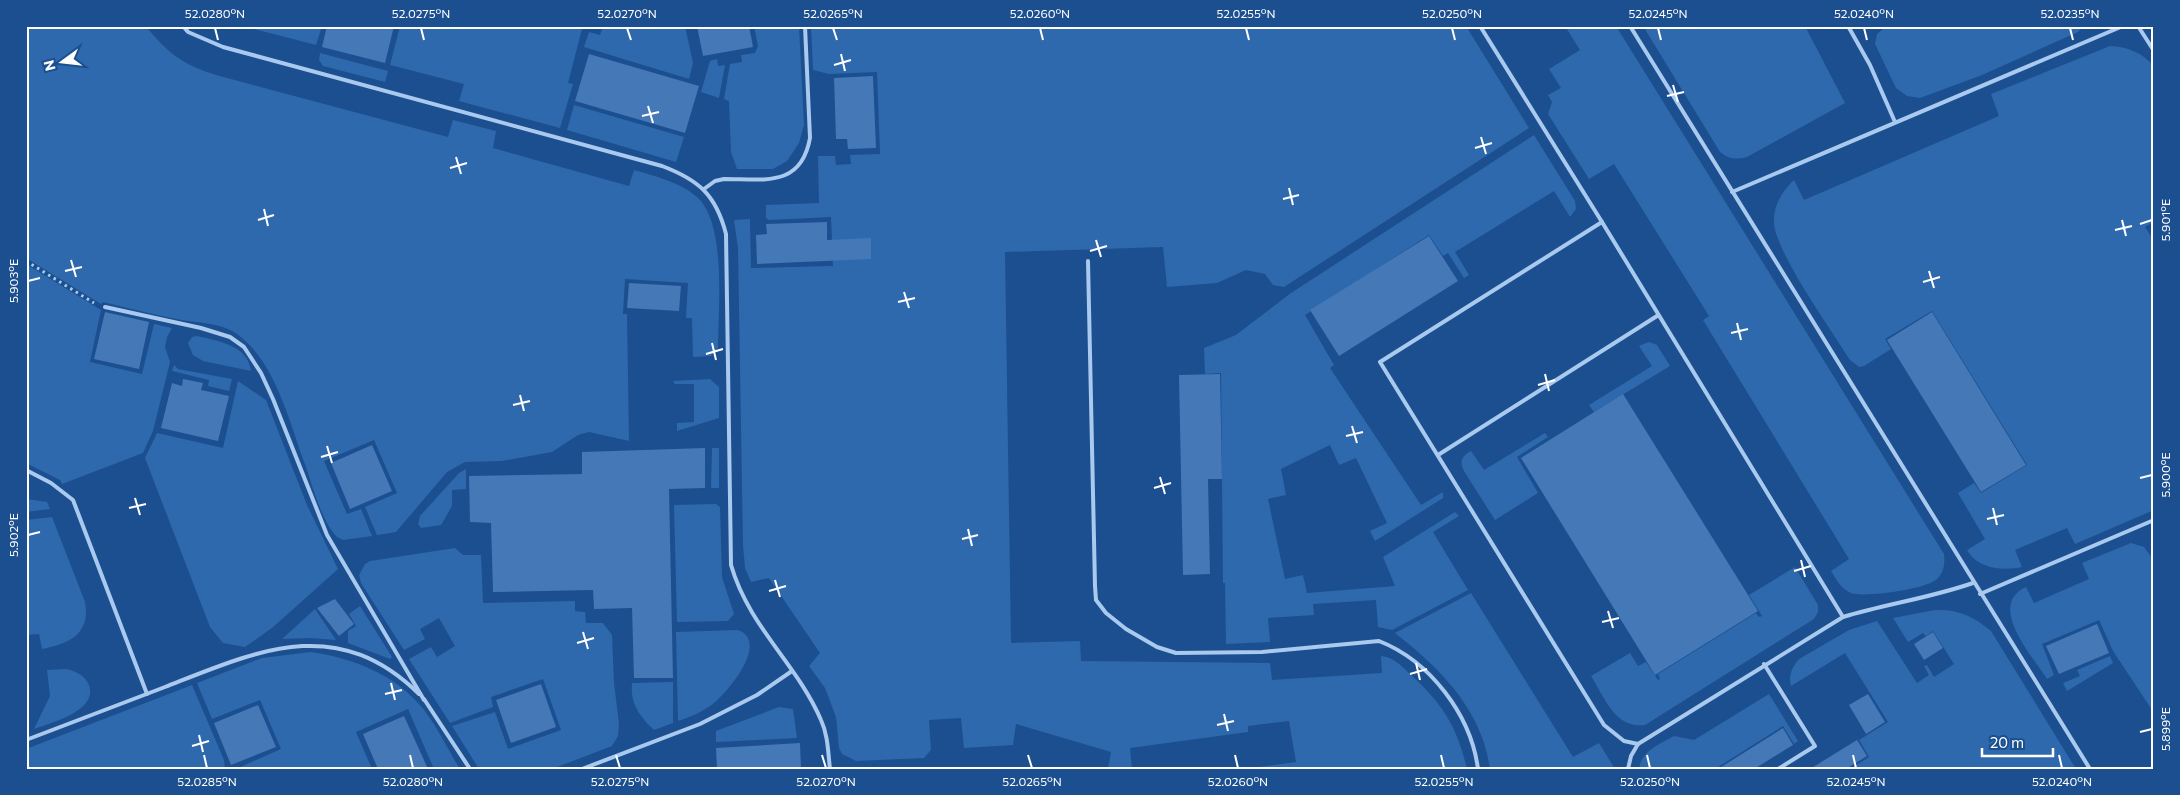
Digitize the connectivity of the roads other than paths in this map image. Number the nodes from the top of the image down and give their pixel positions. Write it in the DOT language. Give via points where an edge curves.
graph roads {
  1 [pos="183,26"];
  2 [pos="805,26"];
  3 [pos="1480,26"];
  4 [pos="1630,26"];
  5 [pos="1848,26"];
  6 [pos="2123,26"];
  7 [pos="2138,26"];
  8 [pos="2154,51"];
  9 [pos="1895,122"];
  10 [pos="704,189"];
  11 [pos="1732,192"];
  12 [pos="1602,222"];
  13 [pos="1088,261"];
  14 [pos="105,307"];
  15 [pos="1657,316"];
  16 [pos="1438,455"];
  17 [pos="26,470"];
  18 [pos="2154,520"];
  19 [pos="1973,583"];
  20 [pos="1980,594"];
  21 [pos="1843,617"];
  22 [pos="1764,664"];
  23 [pos="792,672"];
  24 [pos="147,694"];
  25 [pos="424,700"];
  26 [pos="26,740"];
  27 [pos="1638,744"];
  28 [pos="470,769"];
  29 [pos="582,769"];
  30 [pos="830,769"];
  31 [pos="1478,769"];
  32 [pos="1628,769"];
  33 [pos="1778,769"];
  34 [pos="2090,769"];
  1 -- 10 [label="lane" via="188,32 223,47 662,166"];
  2 -- 10 [label="lane" via="810,138 808,152 800,165 785,178 715,180"];
  3 -- 12 [label="lane"];
  4 -- 11 [label="lane"];
  5 -- 9 [label="lane" via="1870,65"];
  6 -- 9 [label="lane"];
  7 -- 8 [label="lane"];
  9 -- 11 [label="lane"];
  10 -- 23 [label="lane" via="719,211 726,242 731,565 748,608"];
  11 -- 19 [label="lane"];
  12 -- 15 [label="lane"];
  12 -- 16 [label="lane" via="1380,362"];
  13 -- 31 [label="lane" via="1098,604 1126,629 1157,647 1176,653 1262,652 1380,641 1394,647 1446,693 1461,716"];
  14 -- 25 [label="lane" via="201,328 230,337 244,347 273,399 327,536"];
  15 -- 16 [label="lane"];
  15 -- 21 [label="lane"];
  16 -- 27 [label="lane" via="1604,724 1624,741"];
  17 -- 24 [label="lane" via="73,500"];
  18 -- 20 [label="lane"];
  19 -- 20 [label="lane"];
  19 -- 21 [label="lane" via="1936,596"];
  20 -- 34 [label="lane"];
  21 -- 22 [label="lane"];
  22 -- 27 [label="lane"];
  22 -- 33 [label="lane" via="1815,746"];
  23 -- 29 [label="lane" via="757,695 700,724"];
  23 -- 30 [label="lane" via="821,720"];
  24 -- 25 [label="lane" via="259,652 311,645 369,659 404,680"];
  24 -- 26 [label="lane"];
  25 -- 28 [label="lane"];
  27 -- 32 [label="lane"];
}
